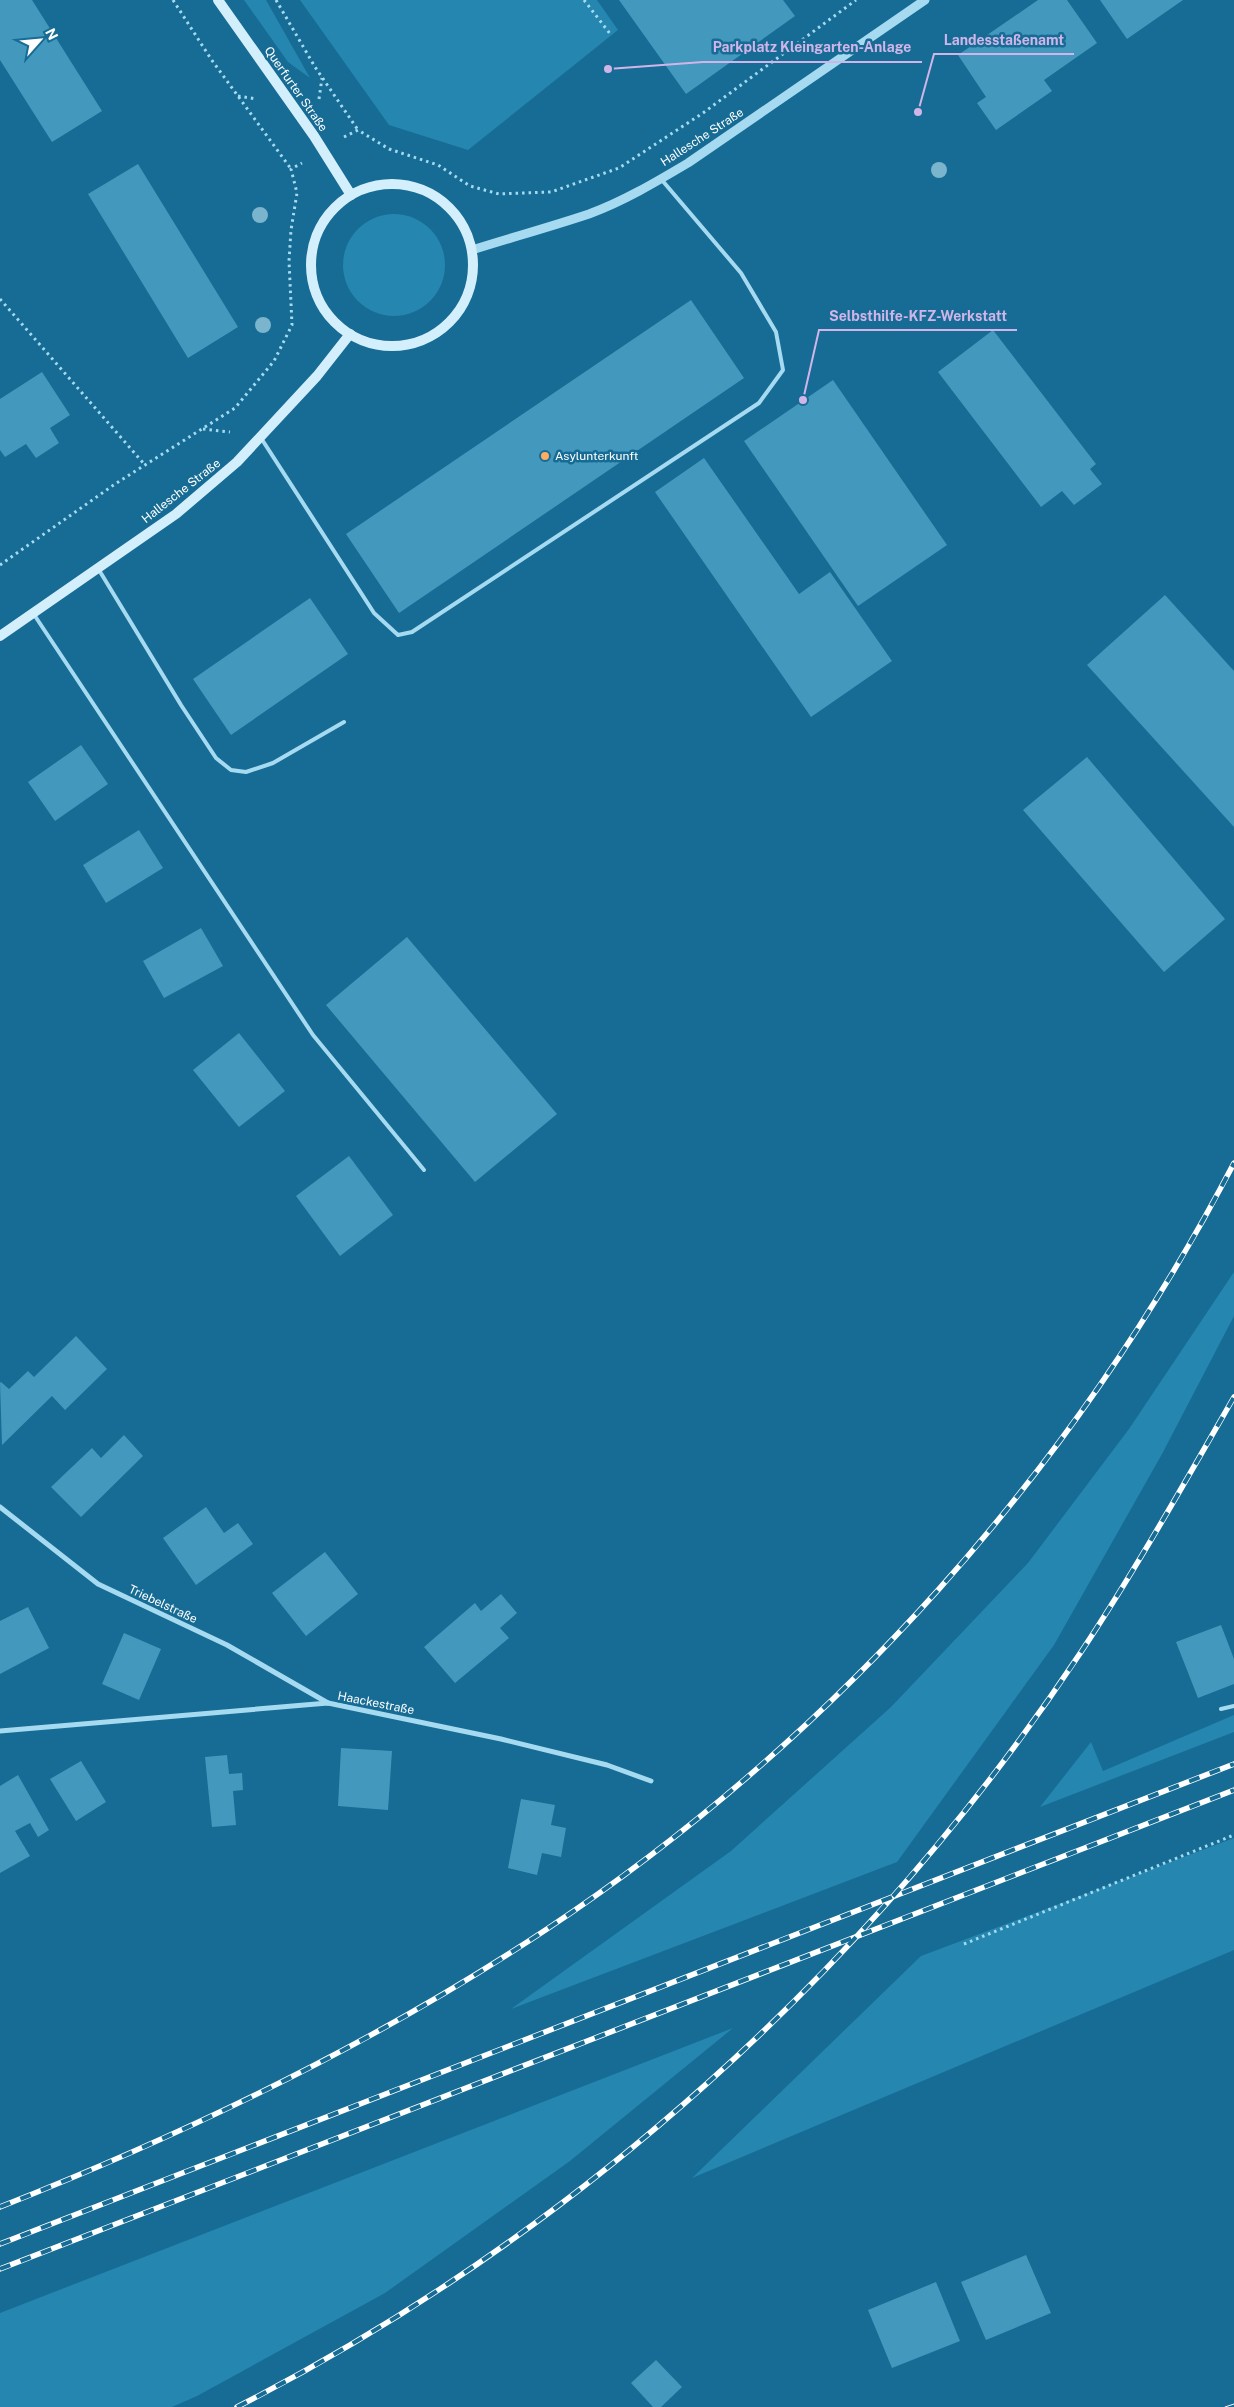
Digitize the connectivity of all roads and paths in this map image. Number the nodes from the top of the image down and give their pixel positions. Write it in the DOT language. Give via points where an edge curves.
graph roads {
  1 [pos="173,0"];
  2 [pos="218,0"];
  3 [pos="276,0"];
  4 [pos="584,0"];
  5 [pos="856,0"];
  6 [pos="925,0"];
  7 [pos="611,35"];
  8 [pos="358,130"];
  9 [pos="323,149"];
  10 [pos="291,169"];
  11 [pos="661,179"];
  12 [pos="351,195"];
  13 [pos="472,250"];
  14 [pos="0,300"];
  15 [pos="350,334"];
  16 [pos="261,437"];
  17 [pos="145,465"];
  18 [pos="0,565"];
  19 [pos="98,568"];
  20 [pos="33,613"];
  21 [pos="0,636"];
  22 [pos="344,722"];
  23 [pos="424,1170"];
  24 [pos="0,1507"];
  25 [pos="328,1703"];
  26 [pos="1234,1706"];
  27 [pos="1221,1709"];
  28 [pos="0,1732"];
  29 [pos="651,1780"];
  30 [pos="1234,1835"];
  31 [pos="964,1944"];
  1 -- 10 [label="path" via="211,59"];
  2 -- 9 [label="main road, Querfurter Straße"];
  3 -- 8 [label="path"];
  4 -- 7 [label="path"];
  5 -- 8 [label="path" via="703,113 619,168 552,192 499,194 470,186 438,165 389,149"];
  6 -- 11 [label="street, Hallesche Straße"];
  8 -- 9 [label="path"];
  9 -- 10 [label="path"];
  9 -- 12 [label="main road, Querfurter Straße"];
  10 -- 17 [label="path" via="297,193 290,253 292,325 274,361 235,408"];
  11 -- 13 [label="street, Hallesche Straße" via="589,214"];
  11 -- 16 [label="lane" via="741,273 776,332 783,370 759,403 412,632 398,635 374,613"];
  12 -- 13 [label="main road" via="366,187 384,184 418,187 450,208 463,225"];
  12 -- 15 [label="main road" via="324,220 312,255 315,292 335,323"];
  13 -- 15 [label="main road" via="472,281 468,296 439,332 410,344 395,346 379,345"];
  14 -- 17 [label="path"];
  15 -- 16 [label="main road, Hallesche Straße"];
  16 -- 19 [label="main road, Hallesche Straße" via="176,514"];
  17 -- 18 [label="path"];
  19 -- 20 [label="main road, Hallesche Straße"];
  19 -- 22 [label="lane" via="181,705 216,758 231,770 246,772 273,764"];
  20 -- 21 [label="main road, Hallesche Straße"];
  20 -- 23 [label="lane" via="313,1036"];
  24 -- 25 [label="street, Triebelstraße" via="98,1584 226,1645"];
  25 -- 28 [label="street, Haackestraße"];
  25 -- 29 [label="street, Haackestraße" via="501,1738 607,1765"];
  26 -- 27 [label="lane"];
  30 -- 31 [label="path"];
}
